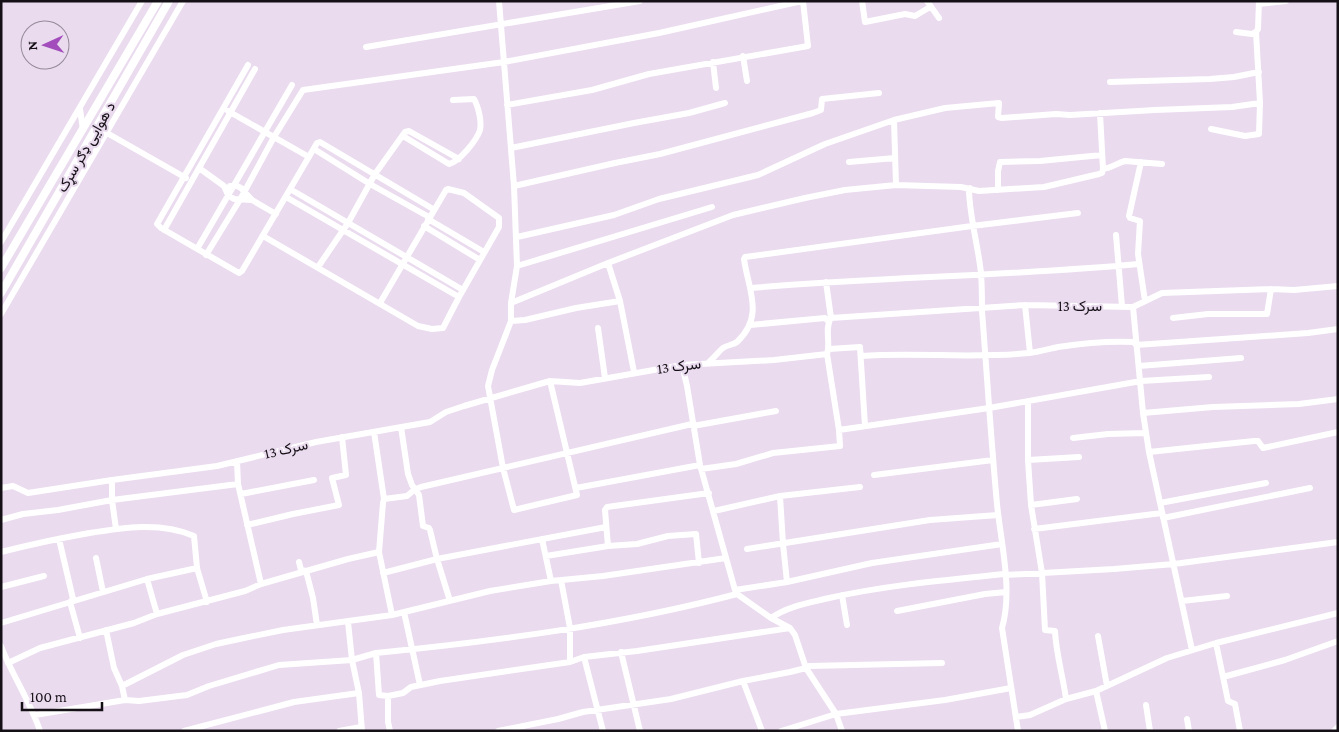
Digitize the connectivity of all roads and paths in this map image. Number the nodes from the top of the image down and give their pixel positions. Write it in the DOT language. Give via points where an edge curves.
graph roads {
  1 [pos="142,1"];
  2 [pos="158,1"];
  3 [pos="169,1"];
  4 [pos="183,1"];
  5 [pos="499,1"];
  6 [pos="640,1"];
  7 [pos="803,1"];
  8 [pos="862,1"];
  9 [pos="1286,1"];
  10 [pos="1259,3"];
  11 [pos="928,4"];
  12 [pos="938,18"];
  13 [pos="501,25"];
  14 [pos="1236,32"];
  15 [pos="1256,32"];
  16 [pos="366,46"];
  17 [pos="743,56"];
  18 [pos="504,62"];
  19 [pos="713,62"];
  20 [pos="1259,72"];
  21 [pos="747,81"];
  22 [pos="124,82"];
  23 [pos="1110,82"];
  24 [pos="292,85"];
  25 [pos="133,88"];
  26 [pos="716,88"];
  27 [pos="879,93"];
  28 [pos="453,100"];
  29 [pos="725,103"];
  30 [pos="507,104"];
  31 [pos="1260,104"];
  32 [pos="80,108"];
  33 [pos="223,108"];
  34 [pos="230,112"];
  35 [pos="1100,113"];
  36 [pos="894,120"];
  37 [pos="1211,129"];
  38 [pos="83,130"];
  39 [pos="265,132"];
  40 [pos="107,133"];
  41 [pos="274,137"];
  42 [pos="511,148"];
  43 [pos="314,149"];
  44 [pos="1102,156"];
  45 [pos="309,158"];
  46 [pos="895,158"];
  47 [pos="849,162"];
  48 [pos="1141,162"];
  49 [pos="1162,164"];
  50 [pos="199,168"];
  51 [pos="1103,169"];
  52 [pos="375,174"];
  53 [pos="184,176"];
  54 [pos="191,181"];
  55 [pos="370,184"];
  56 [pos="896,185"];
  57 [pos="224,186"];
  58 [pos="514,186"];
  59 [pos="233,187"];
  60 [pos="970,188"];
  61 [pos="290,189"];
  62 [pos="998,190"];
  63 [pos="244,191"];
  64 [pos="60,193"];
  65 [pos="228,195"];
  66 [pos="286,197"];
  67 [pos="69,198"];
  68 [pos="241,198"];
  69 [pos="252,200"];
  70 [pos="712,207"];
  71 [pos="434,209"];
  72 [pos="1078,213"];
  73 [pos="276,214"];
  74 [pos="428,218"];
  75 [pos="29,222"];
  76 [pos="348,223"];
  77 [pos="424,226"];
  78 [pos="972,226"];
  79 [pos="39,228"];
  80 [pos="164,230"];
  81 [pos="343,231"];
  82 [pos="1116,235"];
  83 [pos="263,236"];
  84 [pos="517,237"];
  85 [pos="1,242"];
  86 [pos="197,249"];
  87 [pos="484,252"];
  88 [pos="206,254"];
  89 [pos="406,257"];
  90 [pos="480,260"];
  91 [pos="608,263"];
  92 [pos="1139,264"];
  93 [pos="402,265"];
  94 [pos="517,266"];
  95 [pos="1118,266"];
  96 [pos="318,267"];
  97 [pos="1,268"];
  98 [pos="981,274"];
  99 [pos="826,282"];
  100 [pos="1338,286"];
  101 [pos="751,288"];
  102 [pos="1271,289"];
  103 [pos="463,290"];
  104 [pos="1,293"];
  105 [pos="459,297"];
  106 [pos="620,301"];
  107 [pos="1145,301"];
  108 [pos="380,303"];
  109 [pos="511,303"];
  110 [pos="1026,305"];
  111 [pos="1122,306"];
  112 [pos="1133,307"];
  113 [pos="982,308"];
  114 [pos="1,314"];
  115 [pos="1173,318"];
  116 [pos="830,320"];
  117 [pos="511,321"];
  118 [pos="750,325"];
  119 [pos="598,328"];
  120 [pos="1338,328"];
  121 [pos="1136,345"];
  122 [pos="828,351"];
  123 [pos="1030,353"];
  124 [pos="986,355"];
  125 [pos="861,356"];
  126 [pos="1240,358"];
  127 [pos="710,362"];
  128 [pos="682,365"];
  129 [pos="1139,366"];
  130 [pos="634,372"];
  131 [pos="1209,377"];
  132 [pos="606,378"];
  133 [pos="550,381"];
  134 [pos="1141,381"];
  135 [pos="491,398"];
  136 [pos="1338,399"];
  137 [pos="1028,402"];
  138 [pos="989,408"];
  139 [pos="776,411"];
  140 [pos="1143,413"];
  141 [pos="692,425"];
  142 [pos="865,426"];
  143 [pos="401,427"];
  144 [pos="839,430"];
  145 [pos="374,432"];
  146 [pos="1338,432"];
  147 [pos="1146,433"];
  148 [pos="342,437"];
  149 [pos="1073,438"];
  150 [pos="1149,452"];
  151 [pos="567,453"];
  152 [pos="1079,457"];
  153 [pos="993,460"];
  154 [pos="1028,460"];
  155 [pos="237,461"];
  156 [pos="700,467"];
  157 [pos="503,468"];
  158 [pos="874,475"];
  159 [pos="112,480"];
  160 [pos="314,480"];
  161 [pos="1266,483"];
  162 [pos="238,484"];
  163 [pos="860,487"];
  164 [pos="1,488"];
  165 [pos="576,488"];
  166 [pos="1310,488"];
  167 [pos="414,490"];
  168 [pos="709,493"];
  169 [pos="241,494"];
  170 [pos="780,496"];
  171 [pos="384,499"];
  172 [pos="1077,499"];
  173 [pos="112,500"];
  174 [pos="1160,503"];
  175 [pos="1031,505"];
  176 [pos="714,511"];
  177 [pos="998,515"];
  178 [pos="1162,516"];
  179 [pos="1,520"];
  180 [pos="247,525"];
  181 [pos="606,526"];
  182 [pos="116,529"];
  183 [pos="1034,529"];
  184 [pos="59,539"];
  185 [pos="542,539"];
  186 [pos="1338,542"];
  187 [pos="782,544"];
  188 [pos="1002,544"];
  189 [pos="608,546"];
  190 [pos="747,549"];
  191 [pos="1,552"];
  192 [pos="379,552"];
  193 [pos="546,556"];
  194 [pos="96,558"];
  195 [pos="726,558"];
  196 [pos="437,560"];
  197 [pos="299,562"];
  198 [pos="700,563"];
  199 [pos="1174,564"];
  200 [pos="197,568"];
  201 [pos="306,571"];
  202 [pos="383,573"];
  203 [pos="1042,573"];
  204 [pos="1005,575"];
  205 [pos="44,576"];
  206 [pos="147,580"];
  207 [pos="561,580"];
  208 [pos="551,581"];
  209 [pos="787,582"];
  210 [pos="261,584"];
  211 [pos="1,588"];
  212 [pos="103,592"];
  213 [pos="736,592"];
  214 [pos="1006,592"];
  215 [pos="842,595"];
  216 [pos="1227,596"];
  217 [pos="450,601"];
  218 [pos="1182,601"];
  219 [pos="70,602"];
  220 [pos="207,602"];
  221 [pos="897,611"];
  222 [pos="404,612"];
  223 [pos="1338,613"];
  224 [pos="157,614"];
  225 [pos="392,615"];
  226 [pos="771,618"];
  227 [pos="348,622"];
  228 [pos="1,623"];
  229 [pos="317,625"];
  230 [pos="847,625"];
  231 [pos="570,628"];
  232 [pos="790,628"];
  233 [pos="106,630"];
  234 [pos="1098,636"];
  235 [pos="80,638"];
  236 [pos="1338,642"];
  237 [pos="1216,644"];
  238 [pos="1,646"];
  239 [pos="412,650"];
  240 [pos="1192,650"];
  241 [pos="621,652"];
  242 [pos="376,653"];
  243 [pos="584,657"];
  244 [pos="352,660"];
  245 [pos="570,662"];
  246 [pos="8,663"];
  247 [pos="942,663"];
  248 [pos="806,668"];
  249 [pos="1223,677"];
  250 [pos="743,681"];
  251 [pos="420,685"];
  252 [pos="122,686"];
  253 [pos="1107,686"];
  254 [pos="1011,688"];
  255 [pos="1096,691"];
  256 [pos="359,693"];
  257 [pos="388,696"];
  258 [pos="1066,698"];
  259 [pos="125,700"];
  260 [pos="633,704"];
  261 [pos="1146,705"];
  262 [pos="598,710"];
  263 [pos="836,714"];
  264 [pos="35,715"];
  265 [pos="1016,717"];
  266 [pos="1187,719"];
  267 [pos="1338,727"];
  268 [pos="361,729"];
  269 [pos="40,731"];
  270 [pos="184,731"];
  271 [pos="339,731"];
  272 [pos="390,731"];
  273 [pos="498,731"];
  274 [pos="603,731"];
  275 [pos="640,731"];
  276 [pos="762,731"];
  277 [pos="781,731"];
  278 [pos="842,731"];
  279 [pos="1018,731"];
  280 [pos="1105,731"];
  281 [pos="1150,731"];
  282 [pos="1189,731"];
  283 [pos="1240,731"];
  284 [pos="1334,731"];
  1 -- 32 [label="street"];
  2 -- 38 [label="main road, د هوایی ډګر سړک"];
  3 -- 22 [label="main road, د هوایی ډګر سړک"];
  4 -- 25 [label="street"];
  5 -- 13 [label="street"];
  6 -- 13 [label="street"];
  7 -- 17 [label="street" via="808,46"];
  7 -- 18 [label="street" via="659,34"];
  8 -- 11 [label="street" via="865,22 904,14 915,16"];
  9 -- 10 [label="street"];
  10 -- 15 [label="street"];
  11 -- 12 [label="street"];
  13 -- 16 [label="street"];
  13 -- 18 [label="street"];
  14 -- 15 [label="street"];
  15 -- 20 [label="street"];
  17 -- 19 [label="street"];
  17 -- 21 [label="street"];
  18 -- 30 [label="street"];
  18 -- 41 [label="street" via="303,90"];
  19 -- 26 [label="street"];
  19 -- 30 [label="street" via="649,74 592,90"];
  20 -- 23 [label="street" via="1218,78"];
  20 -- 31 [label="street"];
  22 -- 25 [label="street"];
  22 -- 64 [label="main road, د هوایی ډګر سړک"];
  24 -- 39 [label="street"];
  25 -- 40 [label="street"];
  27 -- 58 [label="street" via="822,99 821,110 813,113 660,154"];
  28 -- 52 [label="street" via="474,99 480,122 480,130 459,159 405,132"];
  29 -- 42 [label="street" via="689,114"];
  30 -- 42 [label="street"];
  31 -- 35 [label="street"];
  31 -- 37 [label="street" via="1258,134 1245,136"];
  32 -- 38 [label="street"];
  32 -- 85 [label="street"];
  33 -- 34 [label="street"];
  33 -- 34 [label="street" via="251,67"];
  33 -- 53 [label="street"];
  34 -- 39 [label="street"];
  34 -- 50 [label="street"];
  35 -- 36 [label="street" via="1002,118 998,117 999,103 992,103 945,108"];
  35 -- 44 [label="street"];
  36 -- 46 [label="street"];
  36 -- 84 [label="street" via="825,144 758,175 659,199 614,215"];
  38 -- 75 [label="main road, د هوایی ډګر سړک"];
  39 -- 41 [label="street"];
  39 -- 59 [label="street"];
  40 -- 53 [label="street"];
  40 -- 67 [label="street"];
  41 -- 45 [label="street"];
  41 -- 63 [label="street"];
  42 -- 58 [label="street"];
  43 -- 45 [label="street"];
  43 -- 52 [label="street" via="320,142"];
  43 -- 55 [label="street"];
  44 -- 51 [label="street"];
  44 -- 62 [label="street" via="1000,162"];
  45 -- 61 [label="street"];
  46 -- 47 [label="street"];
  46 -- 56 [label="street"];
  48 -- 49 [label="street"];
  48 -- 51 [label="street" via="1120,163"];
  48 -- 92 [label="street" via="1129,216 1140,221"];
  50 -- 54 [label="street"];
  50 -- 57 [label="street"];
  51 -- 62 [label="street" via="1099,174 1044,187"];
  52 -- 55 [label="street"];
  52 -- 71 [label="street"];
  53 -- 54 [label="street"];
  53 -- 80 [label="street" via="156,224"];
  54 -- 80 [label="street"];
  55 -- 74 [label="street"];
  55 -- 76 [label="street"];
  56 -- 60 [label="street"];
  56 -- 91 [label="street" via="845,190 733,216"];
  57 -- 59 [label="street"];
  57 -- 65 [label="street"];
  58 -- 84 [label="street"];
  59 -- 63 [label="street"];
  59 -- 65 [label="street"];
  60 -- 62 [label="street"];
  60 -- 78 [label="street"];
  61 -- 66 [label="street"];
  61 -- 76 [label="street"];
  63 -- 68 [label="street"];
  63 -- 69 [label="street"];
  64 -- 67 [label="street"];
  64 -- 79 [label="main road, د هوایی ډګر سړک"];
  65 -- 68 [label="street" via="234,199"];
  65 -- 86 [label="street"];
  66 -- 73 [label="street"];
  66 -- 81 [label="street"];
  67 -- 114 [label="street"];
  68 -- 69 [label="street"];
  68 -- 88 [label="street"];
  69 -- 73 [label="street"];
  70 -- 94 [label="street"];
  71 -- 74 [label="street"];
  71 -- 87 [label="street" via="448,189 464,193 499,218 499,227"];
  72 -- 78 [label="street"];
  73 -- 83 [label="street"];
  74 -- 77 [label="street"];
  74 -- 87 [label="street"];
  75 -- 79 [label="main road"];
  75 -- 97 [label="main road, د هوایی ډګر سړک"];
  76 -- 81 [label="street"];
  76 -- 89 [label="street"];
  77 -- 89 [label="street"];
  77 -- 90 [label="street"];
  78 -- 98 [label="street"];
  78 -- 101 [label="street" via="745,257 744,265"];
  79 -- 104 [label="main road, د هوایی ډګر سړک"];
  80 -- 86 [label="street"];
  81 -- 93 [label="street"];
  81 -- 96 [label="street"];
  82 -- 95 [label="street"];
  83 -- 88 [label="street" via="239,273"];
  83 -- 96 [label="street"];
  84 -- 94 [label="street"];
  86 -- 88 [label="street"];
  87 -- 90 [label="street"];
  89 -- 93 [label="street"];
  89 -- 103 [label="street"];
  90 -- 103 [label="street"];
  91 -- 106 [label="street"];
  91 -- 109 [label="street"];
  92 -- 95 [label="street"];
  92 -- 107 [label="street"];
  93 -- 105 [label="street"];
  93 -- 108 [label="street"];
  94 -- 109 [label="street"];
  95 -- 98 [label="street"];
  95 -- 111 [label="street"];
  96 -- 108 [label="street"];
  98 -- 99 [label="street"];
  98 -- 113 [label="street"];
  99 -- 101 [label="street"];
  99 -- 116 [label="street"];
  100 -- 102 [label="street"];
  101 -- 118 [label="street" via="753,309"];
  102 -- 107 [label="street" via="1162,293"];
  102 -- 115 [label="street" via="1267,314 1208,314"];
  103 -- 105 [label="street"];
  105 -- 108 [label="street" via="443,328 432,329 418,326"];
  106 -- 117 [label="street"];
  106 -- 130 [label="street"];
  107 -- 112 [label="street"];
  109 -- 117 [label="street"];
  110 -- 111 [label="street, سرک 13"];
  110 -- 113 [label="street, سرک 13"];
  110 -- 123 [label="street"];
  111 -- 112 [label="street, سرک 13"];
  112 -- 121 [label="street"];
  113 -- 116 [label="street, سرک 13"];
  113 -- 124 [label="street"];
  116 -- 118 [label="street, سرک 13"];
  116 -- 122 [label="street"];
  117 -- 135 [label="street" via="490,378"];
  118 -- 127 [label="street" via="735,343 723,348"];
  119 -- 132 [label="street"];
  120 -- 121 [label="street"];
  121 -- 123 [label="street" via="1134,342 1112,341"];
  121 -- 129 [label="street"];
  122 -- 125 [label="street, سرک 13" via="860,347"];
  122 -- 127 [label="street, سرک 13" via="774,360"];
  122 -- 144 [label="street"];
  123 -- 124 [label="street"];
  124 -- 125 [label="street"];
  124 -- 138 [label="street"];
  125 -- 142 [label="street"];
  126 -- 129 [label="street"];
  127 -- 128 [label="street, سرک 13"];
  128 -- 130 [label="street, سرک 13"];
  128 -- 141 [label="street"];
  129 -- 134 [label="street"];
  130 -- 132 [label="street, سرک 13"];
  131 -- 134 [label="street"];
  132 -- 133 [label="street, سرک 13" via="580,383"];
  133 -- 135 [label="street, سرک 13"];
  133 -- 151 [label="street"];
  134 -- 137 [label="street"];
  134 -- 140 [label="street"];
  135 -- 143 [label="street, سرک 13" via="446,412 430,422"];
  135 -- 157 [label="street"];
  136 -- 140 [label="street"];
  137 -- 138 [label="street"];
  137 -- 154 [label="street"];
  138 -- 142 [label="street"];
  138 -- 153 [label="street"];
  139 -- 141 [label="street"];
  140 -- 147 [label="street"];
  141 -- 151 [label="street"];
  141 -- 156 [label="street"];
  142 -- 144 [label="street"];
  143 -- 145 [label="street, سرک 13"];
  143 -- 167 [label="street" via="408,474"];
  144 -- 156 [label="street" via="840,446 773,453 736,464"];
  145 -- 148 [label="street, سرک 13"];
  145 -- 171 [label="street"];
  146 -- 150 [label="street" via="1263,448 1254,441"];
  147 -- 149 [label="street"];
  147 -- 150 [label="street"];
  148 -- 155 [label="street, سرک 13"];
  148 -- 180 [label="street" via="346,476 332,478 339,505"];
  150 -- 174 [label="street"];
  151 -- 157 [label="street"];
  151 -- 165 [label="street"];
  152 -- 154 [label="street"];
  153 -- 158 [label="street"];
  153 -- 177 [label="street"];
  154 -- 175 [label="street"];
  155 -- 159 [label="street, سرک 13"];
  155 -- 162 [label="street"];
  156 -- 165 [label="street"];
  156 -- 168 [label="street"];
  157 -- 165 [label="street" via="514,510 578,494"];
  157 -- 167 [label="street"];
  159 -- 164 [label="street, سرک 13" via="28,493 14,486"];
  159 -- 173 [label="street"];
  160 -- 169 [label="street"];
  161 -- 174 [label="street"];
  162 -- 169 [label="street"];
  162 -- 173 [label="street"];
  163 -- 170 [label="street"];
  166 -- 178 [label="street"];
  167 -- 171 [label="street" via="408,496"];
  167 -- 196 [label="street" via="419,495 423,526 430,530"];
  168 -- 176 [label="street"];
  168 -- 181 [label="street" via="607,507"];
  169 -- 180 [label="street"];
  170 -- 176 [label="street"];
  170 -- 187 [label="street"];
  171 -- 192 [label="street"];
  172 -- 175 [label="street"];
  173 -- 179 [label="street"];
  173 -- 182 [label="street"];
  174 -- 178 [label="street"];
  175 -- 183 [label="street"];
  176 -- 195 [label="street"];
  177 -- 187 [label="street" via="930,520"];
  177 -- 188 [label="street"];
  178 -- 183 [label="street"];
  178 -- 199 [label="street"];
  180 -- 210 [label="street"];
  181 -- 185 [label="street"];
  181 -- 189 [label="street"];
  182 -- 184 [label="street"];
  182 -- 200 [label="street" via="146,526 194,536"];
  183 -- 203 [label="street"];
  184 -- 191 [label="street"];
  184 -- 219 [label="street" via="73,599"];
  185 -- 193 [label="street"];
  185 -- 196 [label="street"];
  186 -- 199 [label="street"];
  187 -- 190 [label="street"];
  187 -- 209 [label="street"];
  188 -- 204 [label="street"];
  188 -- 209 [label="street" via="872,563"];
  189 -- 193 [label="street"];
  189 -- 198 [label="street" via="696,534"];
  192 -- 201 [label="street"];
  192 -- 202 [label="street"];
  193 -- 208 [label="street"];
  194 -- 212 [label="street"];
  195 -- 198 [label="street"];
  195 -- 213 [label="street"];
  196 -- 202 [label="street"];
  196 -- 217 [label="street"];
  197 -- 201 [label="street" via="301,570"];
  198 -- 207 [label="street"];
  199 -- 203 [label="street"];
  199 -- 218 [label="street"];
  200 -- 206 [label="street"];
  200 -- 220 [label="street"];
  201 -- 210 [label="street"];
  201 -- 229 [label="street"];
  202 -- 225 [label="street"];
  203 -- 204 [label="street"];
  203 -- 258 [label="street" via="1045,630 1054,631"];
  204 -- 214 [label="street"];
  204 -- 215 [label="street"];
  205 -- 211 [label="street"];
  206 -- 212 [label="street"];
  206 -- 224 [label="street"];
  207 -- 208 [label="street"];
  207 -- 231 [label="street"];
  208 -- 217 [label="street"];
  209 -- 213 [label="street"];
  210 -- 220 [label="street"];
  212 -- 219 [label="street"];
  213 -- 226 [label="street"];
  213 -- 231 [label="street" via="659,614"];
  214 -- 221 [label="street"];
  214 -- 254 [label="street" via="1002,628"];
  215 -- 226 [label="street" via="800,605"];
  215 -- 230 [label="street"];
  216 -- 218 [label="street"];
  217 -- 222 [label="street"];
  218 -- 240 [label="street"];
  219 -- 228 [label="street"];
  219 -- 235 [label="street"];
  220 -- 224 [label="street"];
  222 -- 225 [label="street"];
  222 -- 239 [label="street"];
  223 -- 237 [label="street"];
  224 -- 233 [label="street"];
  225 -- 227 [label="street"];
  226 -- 232 [label="street"];
  227 -- 229 [label="street"];
  227 -- 244 [label="street"];
  229 -- 252 [label="street" via="197,650"];
  231 -- 239 [label="street"];
  231 -- 245 [label="street"];
  232 -- 241 [label="street"];
  232 -- 248 [label="street" via="796,635"];
  233 -- 235 [label="street"];
  233 -- 252 [label="street" via="114,668"];
  234 -- 253 [label="street"];
  235 -- 246 [label="street" via="40,648"];
  236 -- 249 [label="street"];
  237 -- 240 [label="street"];
  237 -- 249 [label="street"];
  238 -- 246 [label="street"];
  239 -- 242 [label="street"];
  239 -- 251 [label="street"];
  240 -- 253 [label="street"];
  241 -- 243 [label="street"];
  241 -- 260 [label="street"];
  242 -- 244 [label="street"];
  242 -- 257 [label="street" via="379,695"];
  243 -- 245 [label="street"];
  243 -- 262 [label="street"];
  244 -- 256 [label="street"];
  244 -- 259 [label="street" via="279,665 187,695"];
  245 -- 251 [label="street"];
  246 -- 264 [label="street"];
  247 -- 248 [label="street" via="831,664"];
  248 -- 250 [label="street"];
  248 -- 263 [label="street"];
  249 -- 283 [label="street" via="1228,701 1235,704"];
  250 -- 260 [label="street" via="671,699"];
  250 -- 276 [label="street"];
  251 -- 257 [label="street"];
  252 -- 259 [label="street"];
  253 -- 255 [label="street"];
  254 -- 263 [label="street"];
  254 -- 265 [label="street"];
  255 -- 258 [label="street"];
  255 -- 280 [label="street"];
  256 -- 268 [label="street"];
  256 -- 270 [label="street" via="294,702"];
  257 -- 272 [label="street"];
  258 -- 265 [label="street" via="1030,715"];
  259 -- 264 [label="street"];
  260 -- 262 [label="street"];
  260 -- 275 [label="street"];
  261 -- 281 [label="street"];
  262 -- 273 [label="street"];
  262 -- 274 [label="street"];
  263 -- 277 [label="street"];
  263 -- 278 [label="street"];
  264 -- 269 [label="street"];
  265 -- 279 [label="street"];
  266 -- 282 [label="street"];
  267 -- 284 [label="street"];
  268 -- 271 [label="street"];
}
